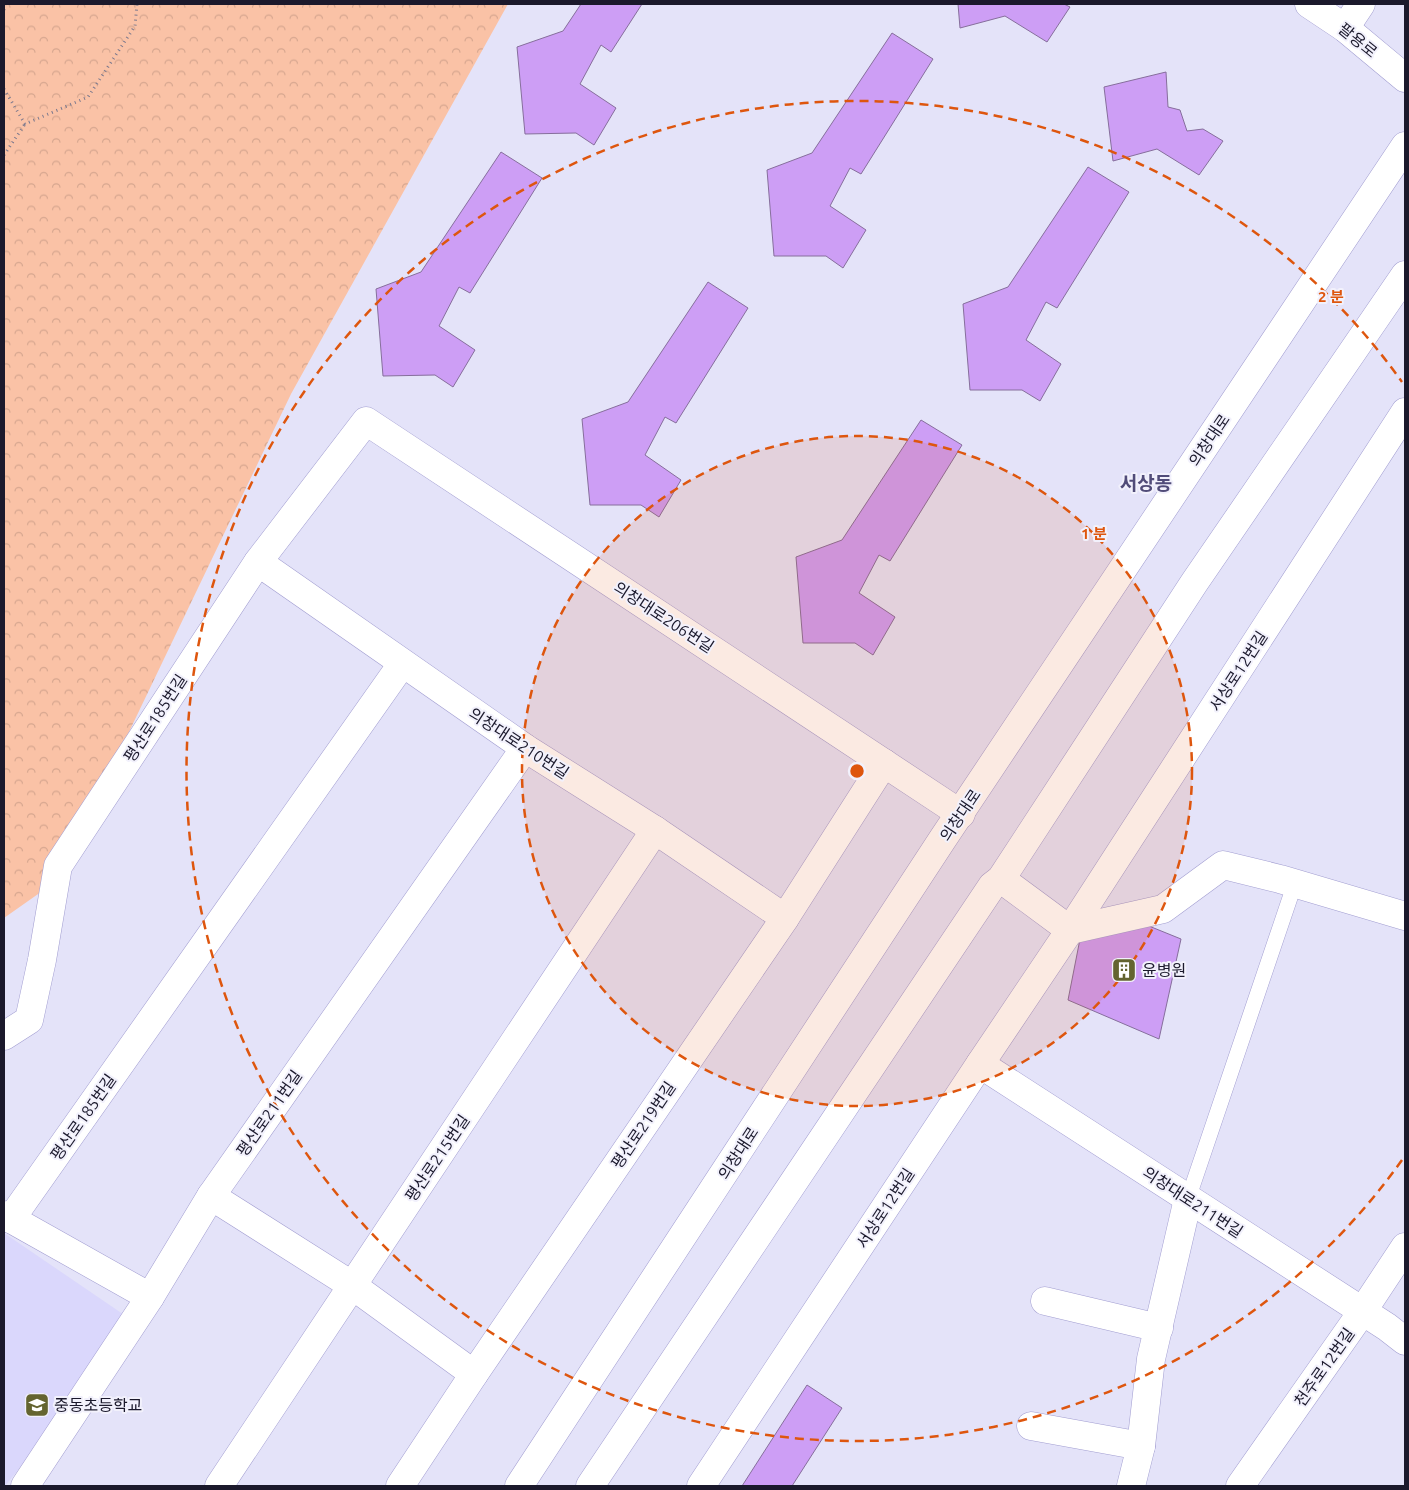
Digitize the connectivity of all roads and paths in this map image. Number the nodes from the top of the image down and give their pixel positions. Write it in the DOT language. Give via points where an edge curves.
graph roads {
  1 [pos="5,4"];
  2 [pos="136,4"];
  3 [pos="1309,4"];
  4 [pos="1361,4"];
  5 [pos="4,10"];
  6 [pos="1345,28"];
  7 [pos="1405,78"];
  8 [pos="4,88"];
  9 [pos="25,124"];
  10 [pos="1405,146"];
  11 [pos="4,155"];
  12 [pos="1405,275"];
  13 [pos="1405,412"];
  14 [pos="366,421"];
  15 [pos="258,562"];
  16 [pos="402,664"];
  17 [pos="525,748"];
  18 [pos="884,763"];
  19 [pos="961,814"];
  20 [pos="655,830"];
  21 [pos="1001,879"];
  22 [pos="1294,884"];
  23 [pos="1405,916"];
  24 [pos="785,918"];
  25 [pos="1070,930"];
  26 [pos="4,1036"];
  27 [pos="980,1064"];
  28 [pos="211,1196"];
  29 [pos="1188,1199"];
  30 [pos="8,1217"];
  31 [pos="1405,1247"];
  32 [pos="353,1286"];
  33 [pos="150,1297"];
  34 [pos="1045,1301"];
  35 [pos="1362,1312"];
  36 [pos="1159,1328"];
  37 [pos="1405,1341"];
  38 [pos="474,1374"];
  39 [pos="1031,1426"];
  40 [pos="1141,1446"];
  41 [pos="25,1486"];
  42 [pos="219,1486"];
  43 [pos="400,1486"];
  44 [pos="519,1486"];
  45 [pos="590,1486"];
  46 [pos="701,1486"];
  47 [pos="1131,1486"];
  48 [pos="1240,1486"];
  1 -- 5 [label="path"];
  2 -- 9 [label="path" via="134,26 88,96"];
  3 -- 6 [label="street, 팔용로"];
  4 -- 6 [label="street"];
  6 -- 7 [label="street, 팔용로"];
  8 -- 9 [label="path"];
  9 -- 11 [label="path"];
  10 -- 19 [label="street, 의창대로"];
  12 -- 21 [label="street" via="1194,583"];
  13 -- 25 [label="street, 서상로12번길"];
  14 -- 15 [label="street, 평산로185번길"];
  14 -- 18 [label="street, 의창대로206번길"];
  15 -- 16 [label="street, 의창대로210번길"];
  15 -- 26 [label="street, 평산로185번길" via="58,866 29,1020"];
  16 -- 17 [label="street, 의창대로210번길"];
  16 -- 30 [label="street, 평산로185번길"];
  17 -- 20 [label="street, 의창대로210번길"];
  17 -- 28 [label="street, 평산로211번길"];
  18 -- 19 [label="street, 의창대로206번길"];
  18 -- 24 [label="street, 평산로219번길"];
  19 -- 44 [label="street, 의창대로"];
  20 -- 24 [label="street, 의창대로210번길"];
  20 -- 32 [label="street, 평산로215번길"];
  21 -- 25 [label="street"];
  21 -- 45 [label="street" via="992,886"];
  22 -- 23 [label="street"];
  22 -- 25 [label="street" via="1223,865 1164,909"];
  22 -- 29 [label="lane"];
  24 -- 38 [label="street, 평산로219번길"];
  25 -- 27 [label="street, 서상로12번길"];
  27 -- 29 [label="street, 의창대로211번길"];
  27 -- 46 [label="street, 서상로12번길"];
  28 -- 32 [label="street"];
  28 -- 33 [label="street, 평산로211번길"];
  29 -- 35 [label="street, 의창대로211번길"];
  29 -- 36 [label="street"];
  30 -- 33 [label="street"];
  31 -- 35 [label="street, 천주로12번길"];
  32 -- 38 [label="street"];
  32 -- 42 [label="street, 평산로215번길"];
  33 -- 41 [label="street, 평산로211번길"];
  34 -- 36 [label="street"];
  35 -- 37 [label="street, 의창대로211번길"];
  35 -- 48 [label="street, 천주로12번길"];
  36 -- 40 [label="street" via="1151,1359"];
  38 -- 43 [label="street, 평산로219번길"];
  39 -- 40 [label="street"];
  40 -- 47 [label="street"];
}
